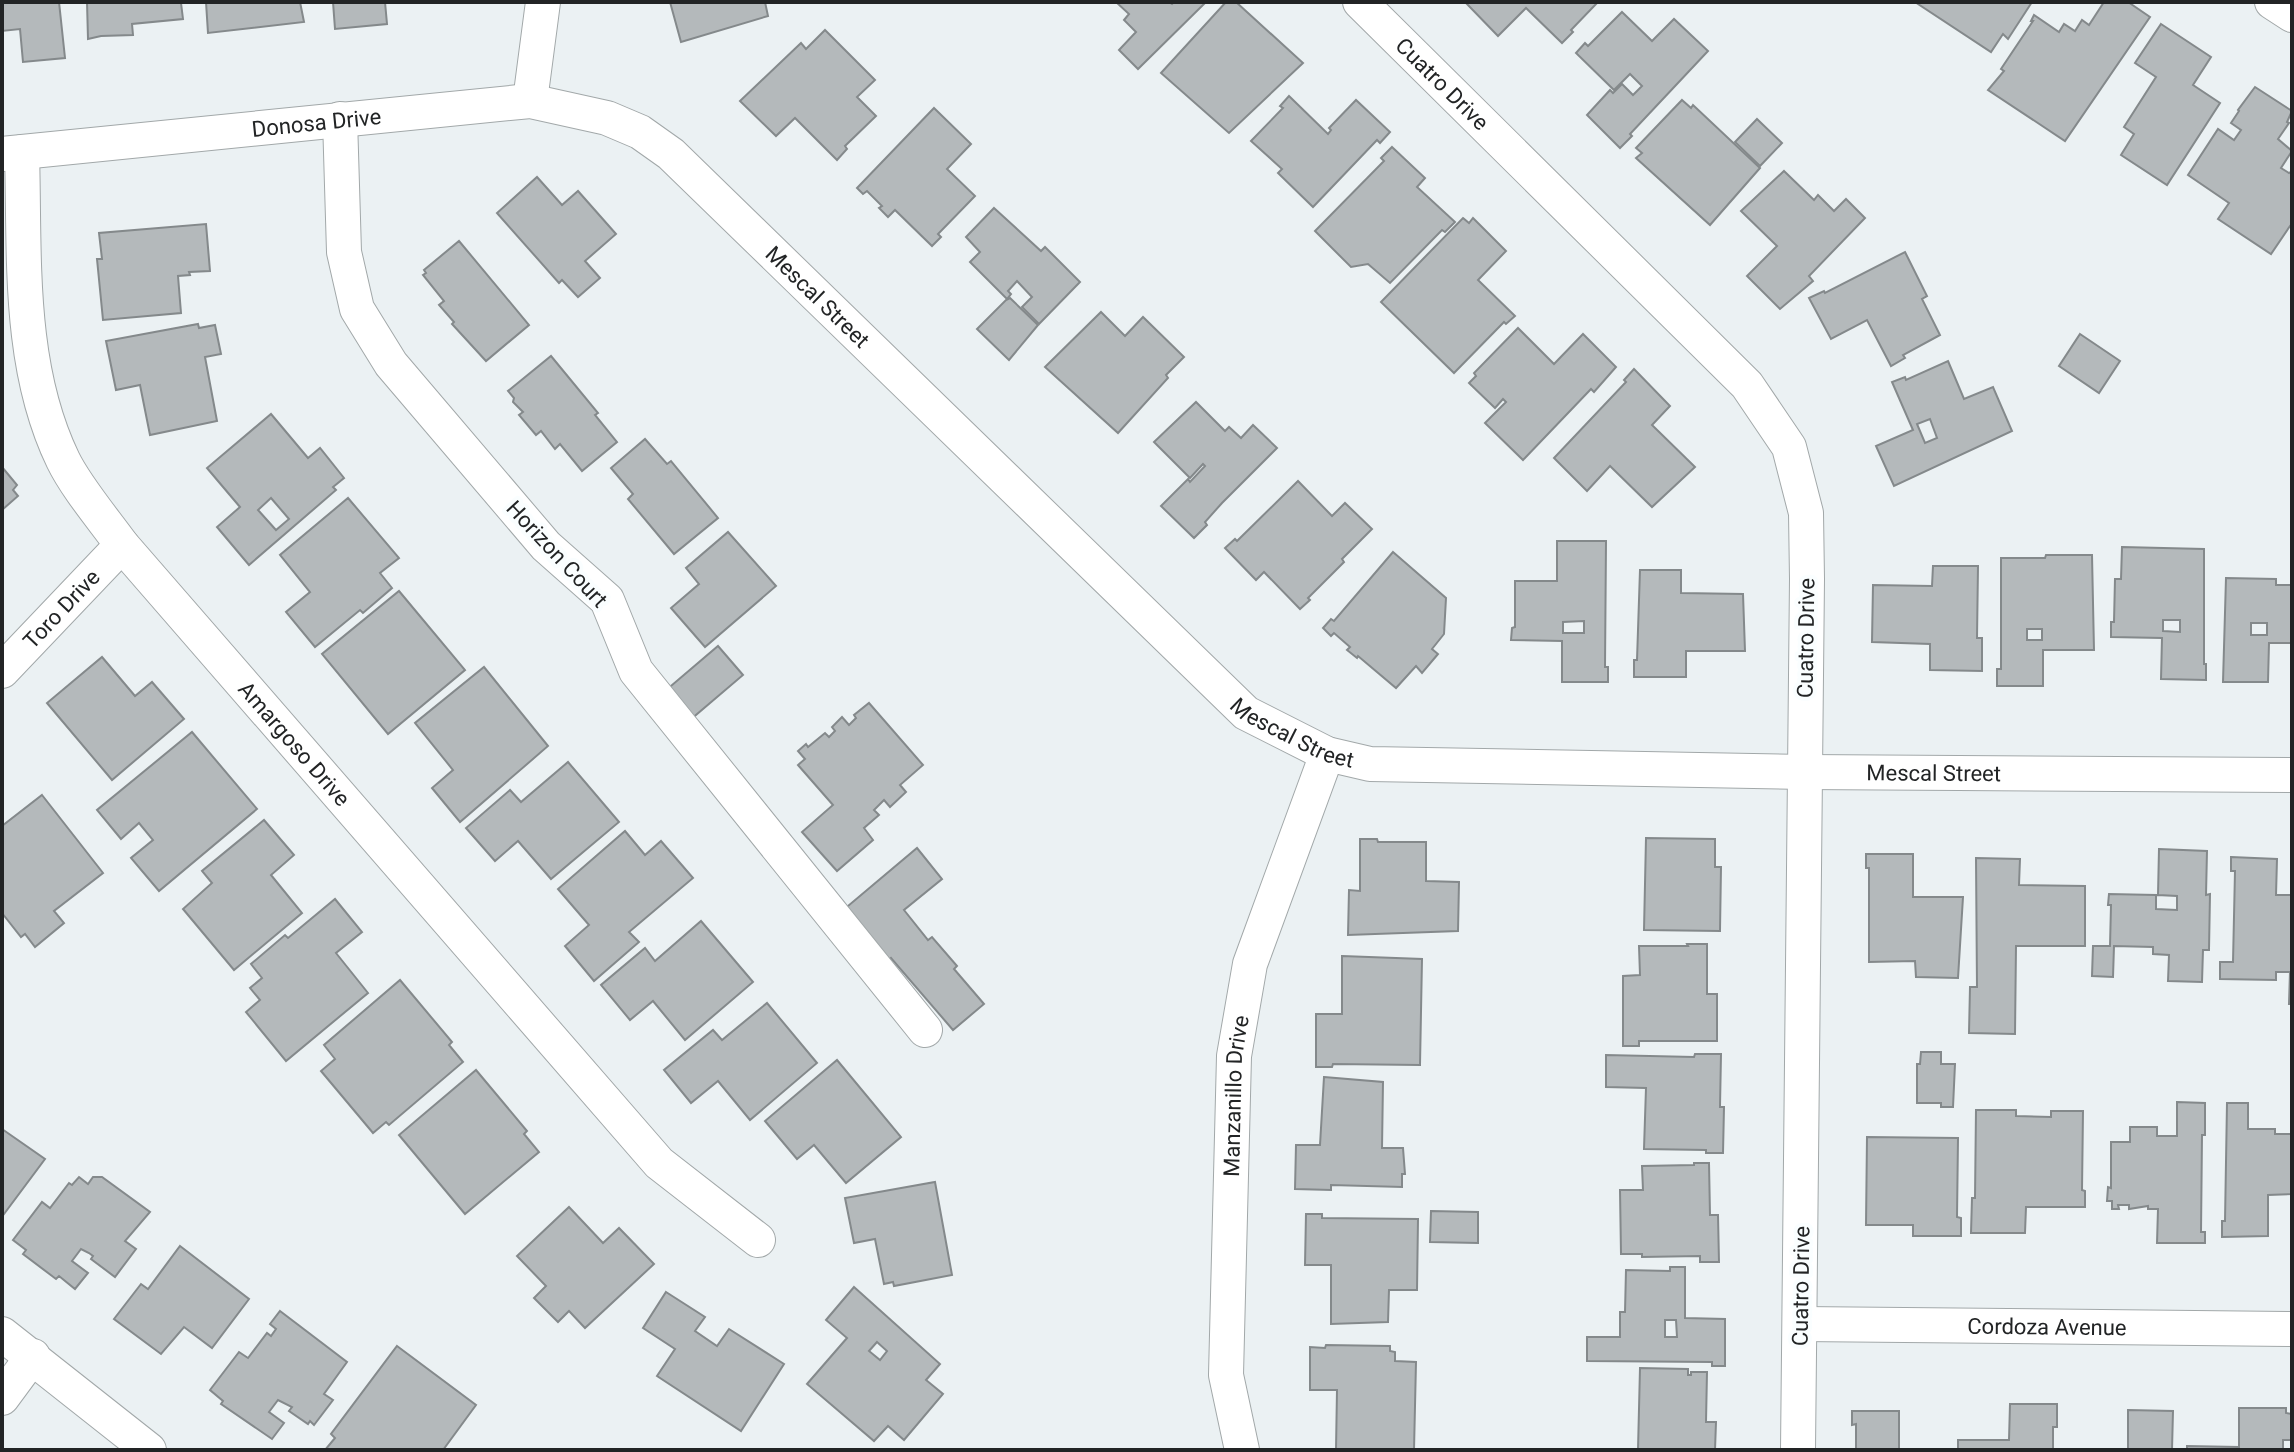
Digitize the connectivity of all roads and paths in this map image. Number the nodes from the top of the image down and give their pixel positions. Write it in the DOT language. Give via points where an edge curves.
graph roads {
  1 [pos="543,2"];
  2 [pos="1360,2"];
  3 [pos="2272,2"];
  4 [pos="2292,15"];
  5 [pos="530,101"];
  6 [pos="340,119"];
  7 [pos="12,153"];
  8 [pos="122,545"];
  9 [pos="2,671"];
  10 [pos="1327,754"];
  11 [pos="1805,772"];
  12 [pos="2292,775"];
  13 [pos="925,1030"];
  14 [pos="758,1240"];
  15 [pos="1801,1324"];
  16 [pos="2292,1329"];
  17 [pos="2,1334"];
  18 [pos="33,1356"];
  19 [pos="2,1398"];
  20 [pos="149,1450"];
  21 [pos="1242,1450"];
  22 [pos="1798,1450"];
  1 -- 5 [label="street"];
  2 -- 11 [label="street, Cuatro Drive" via="1747,385 1789,447 1806,513"];
  3 -- 4 [label="street"];
  5 -- 6 [label="street, Donosa Drive"];
  5 -- 10 [label="street, Mescal Street" via="607,118 671,154 1246,713"];
  6 -- 7 [label="street, Donosa Drive"];
  6 -- 13 [label="street, Horizon Court" via="344,252 357,309 391,364 546,546 607,600 636,671"];
  7 -- 8 [label="street, Amargoso Drive" via="26,319 39,392 63,461"];
  8 -- 9 [label="street, Toro Drive"];
  8 -- 14 [label="street, Amargoso Drive" via="659,1163"];
  10 -- 11 [label="street, Mescal Street" via="1370,764"];
  10 -- 21 [label="street, Manzanillo Drive" via="1250,964 1234,1056 1226,1375"];
  11 -- 12 [label="street, Mescal Street"];
  11 -- 15 [label="street, Cuatro Drive"];
  15 -- 16 [label="street, Cordoza Avenue"];
  15 -- 22 [label="street, Cuatro Drive"];
  17 -- 18 [label="street"];
  18 -- 19 [label="street"];
  18 -- 20 [label="street"];
}
